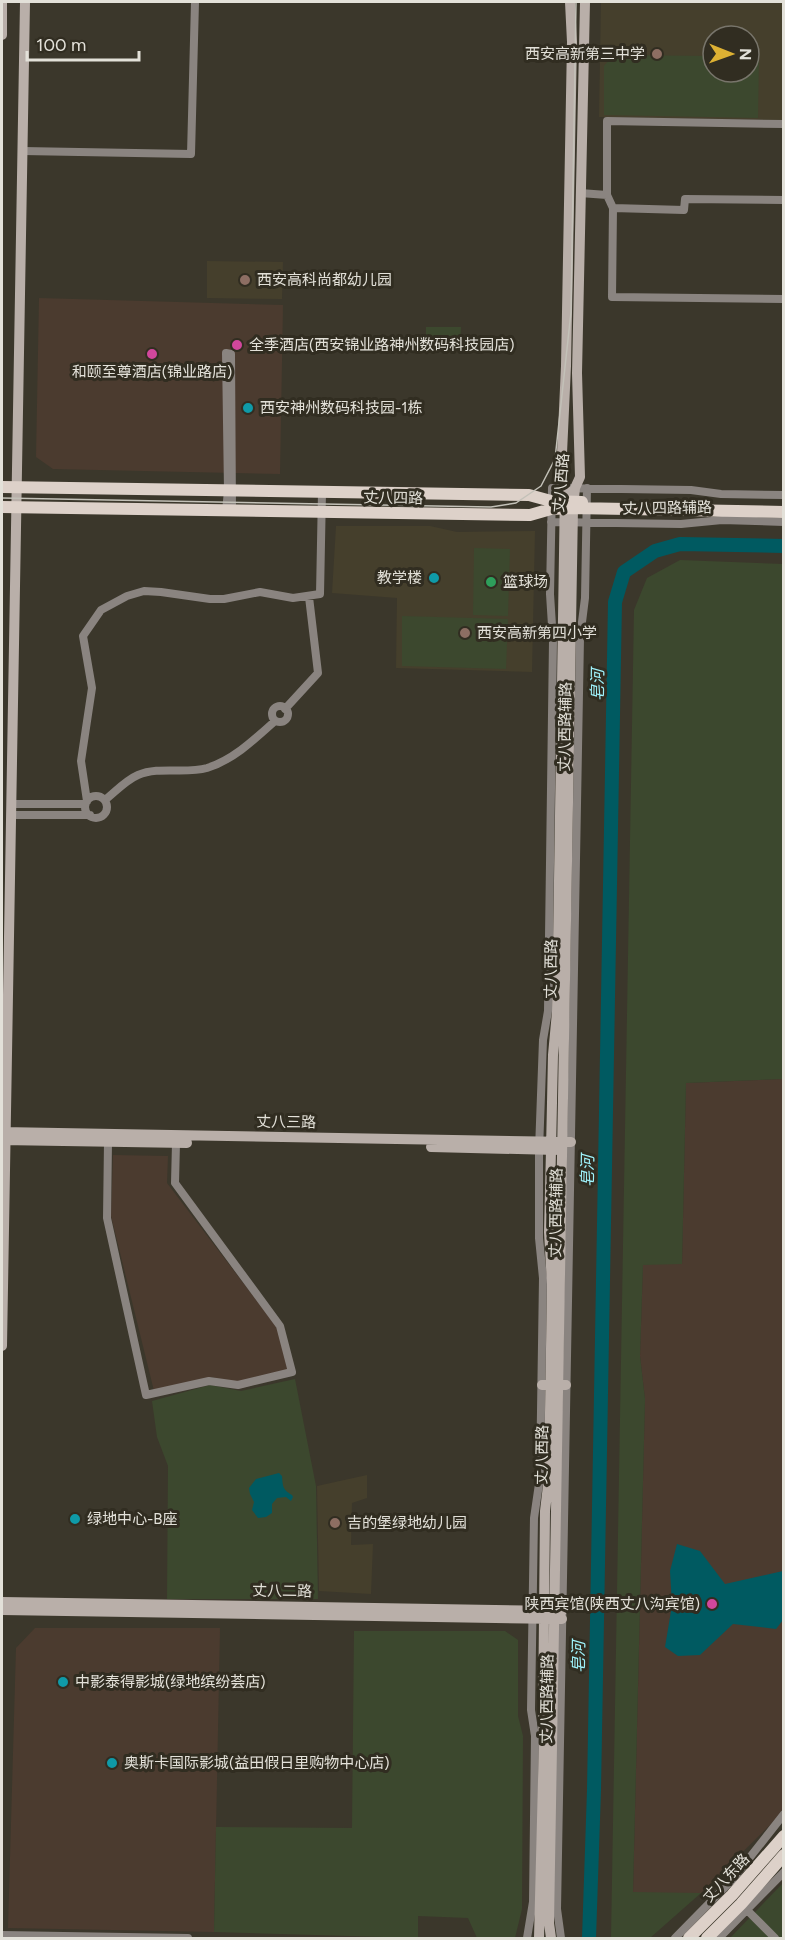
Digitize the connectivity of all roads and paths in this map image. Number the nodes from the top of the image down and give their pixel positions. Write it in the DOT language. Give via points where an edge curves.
graph roads {
  1 [pos="2,2"];
  2 [pos="25,2"];
  3 [pos="195,2"];
  4 [pos="570,2"];
  5 [pos="585,2"];
  6 [pos="2,35"];
  7 [pos="783,124"];
  8 [pos="22,151"];
  9 [pos="580,193"];
  10 [pos="607,195"];
  11 [pos="783,200"];
  12 [pos="613,207"];
  13 [pos="783,299"];
  14 [pos="2,487"];
  15 [pos="17,487"];
  16 [pos="552,488"];
  17 [pos="586,488"];
  18 [pos="230,491"];
  19 [pos="322,492"];
  20 [pos="783,495"];
  21 [pos="783,504"];
  22 [pos="573,505"];
  23 [pos="2,507"];
  24 [pos="17,507"];
  25 [pos="551,510"];
  26 [pos="229,511"];
  27 [pos="322,512"];
  28 [pos="783,512"];
  29 [pos="783,522"];
  30 [pos="586,523"];
  31 [pos="309,597"];
  32 [pos="105,800"];
  33 [pos="86,802"];
  34 [pos="12,809"];
  35 [pos="90,815"];
  36 [pos="3,1136"];
  37 [pos="108,1142"];
  38 [pos="176,1143"];
  39 [pos="565,1145"];
  40 [pos="545,1146"];
  41 [pos="2,1346"];
  42 [pos="554,1385"];
  43 [pos="2,1602"];
  44 [pos="2,1610"];
  45 [pos="548,1615"];
  46 [pos="783,1814"];
  47 [pos="783,1836"];
  48 [pos="783,1855"];
  49 [pos="783,1872"];
  50 [pos="740,1903"];
  51 [pos="2,1935"];
  52 [pos="117,1938"];
  53 [pos="188,1938"];
  54 [pos="527,1938"];
  55 [pos="538,1938"];
  56 [pos="550,1938"];
  57 [pos="561,1938"];
  58 [pos="675,1938"];
  59 [pos="689,1938"];
  60 [pos="707,1938"];
  61 [pos="720,1938"];
  62 [pos="775,1938"];
  1 -- 6 [label="main road"];
  2 -- 8 [label="main road"];
  3 -- 8 [label="street" via="191,154"];
  4 -- 22 [label="main road, 丈八西路" via="561,475"];
  5 -- 9 [label="main road, 丈八西路"];
  7 -- 10 [label="street" via="607,122"];
  8 -- 15 [label="main road"];
  9 -- 10 [label="street"];
  9 -- 22 [label="main road, 丈八西路" via="580,477"];
  10 -- 12 [label="street"];
  11 -- 12 [label="street" via="685,199 684,210"];
  12 -- 13 [label="street" via="612,297"];
  14 -- 15 [label="main road, 丈八四路"];
  15 -- 18 [label="main road, 丈八四路"];
  15 -- 24 [label="main road"];
  16 -- 22 [label="street, 丈八四路辅路"];
  16 -- 25 [label="street, 丈八西路辅路"];
  17 -- 20 [label="street, 丈八四路辅路"];
  17 -- 22 [label="street, 丈八西路辅路"];
  17 -- 22 [label="street, 丈八四路辅路"];
  18 -- 18 [label="street" via="231,354 226,353"];
  18 -- 19 [label="main road, 丈八四路"];
  18 -- 26 [label="street"];
  19 -- 25 [label="main road, 丈八四路" via="529,495"];
  19 -- 27 [label="street"];
  21 -- 22 [label="main road, 丈八四路"];
  22 -- 25 [label="main road, 丈八四路"];
  22 -- 28 [label="main road, 丈八四路"];
  22 -- 30 [label="street, 丈八西路辅路"];
  22 -- 30 [label="street, 丈八四路辅路"];
  22 -- 39 [label="main road, 丈八西路"];
  22 -- 40 [label="main road, 丈八西路" via="557,1001"];
  23 -- 24 [label="main road, 丈八四路"];
  24 -- 26 [label="main road, 丈八四路"];
  24 -- 34 [label="main road"];
  25 -- 27 [label="main road, 丈八四路" via="530,515"];
  25 -- 40 [label="street, 丈八西路辅路" via="553,641 548,1011 543,1040"];
  26 -- 27 [label="main road, 丈八四路"];
  27 -- 31 [label="street" via="320,594"];
  29 -- 30 [label="street, 丈八四路辅路"];
  30 -- 39 [label="street, 丈八西路辅路"];
  31 -- 32 [label="street" via="318,673 285,709 274,709 275,721 225,760 191,771 139,774"];
  31 -- 33 [label="street" via="260,592 210,599 144,591 101,610 83,636 92,688 81,760"];
  32 -- 33 [label="street" via="93,796"];
  32 -- 35 [label="street" via="105,813 98,818"];
  33 -- 34 [label="street"];
  33 -- 35 [label="street"];
  34 -- 35 [label="street"];
  34 -- 36 [label="main road"];
  36 -- 37 [label="main road, 丈八三路"];
  36 -- 40 [label="main road, 丈八三路"];
  36 -- 41 [label="main road"];
  37 -- 38 [label="main road, 丈八三路"];
  37 -- 38 [label="street" via="106,1218 146,1395 209,1381 238,1385 292,1372 280,1326 175,1183"];
  38 -- 40 [label="main road, 丈八三路"];
  39 -- 40 [label="main road, 丈八三路"];
  39 -- 42 [label="main road, 丈八西路"];
  40 -- 42 [label="main road, 丈八西路"];
  42 -- 45 [label="main road, 丈八西路"];
  42 -- 45 [label="street, 丈八西路辅路"];
  43 -- 45 [label="main road, 丈八二路"];
  44 -- 45 [label="main road, 丈八二路"];
  45 -- 54 [label="street, 丈八西路辅路" via="531,1710 535,1736 533,1902"];
  45 -- 55 [label="main road, 丈八西路"];
  45 -- 56 [label="main road, 丈八西路"];
  45 -- 57 [label="street, 丈八西路辅路"];
  46 -- 58 [label="street" via="732,1880"];
  47 -- 50 [label="main road, 丈八东路"];
  48 -- 50 [label="main road, 丈八东路"];
  49 -- 50 [label="street"];
  50 -- 59 [label="main road, 丈八东路"];
  50 -- 60 [label="main road, 丈八东路"];
  50 -- 61 [label="street"];
  50 -- 62 [label="street"];
  51 -- 52 [label="street"];
  52 -- 53 [label="street"];
}
